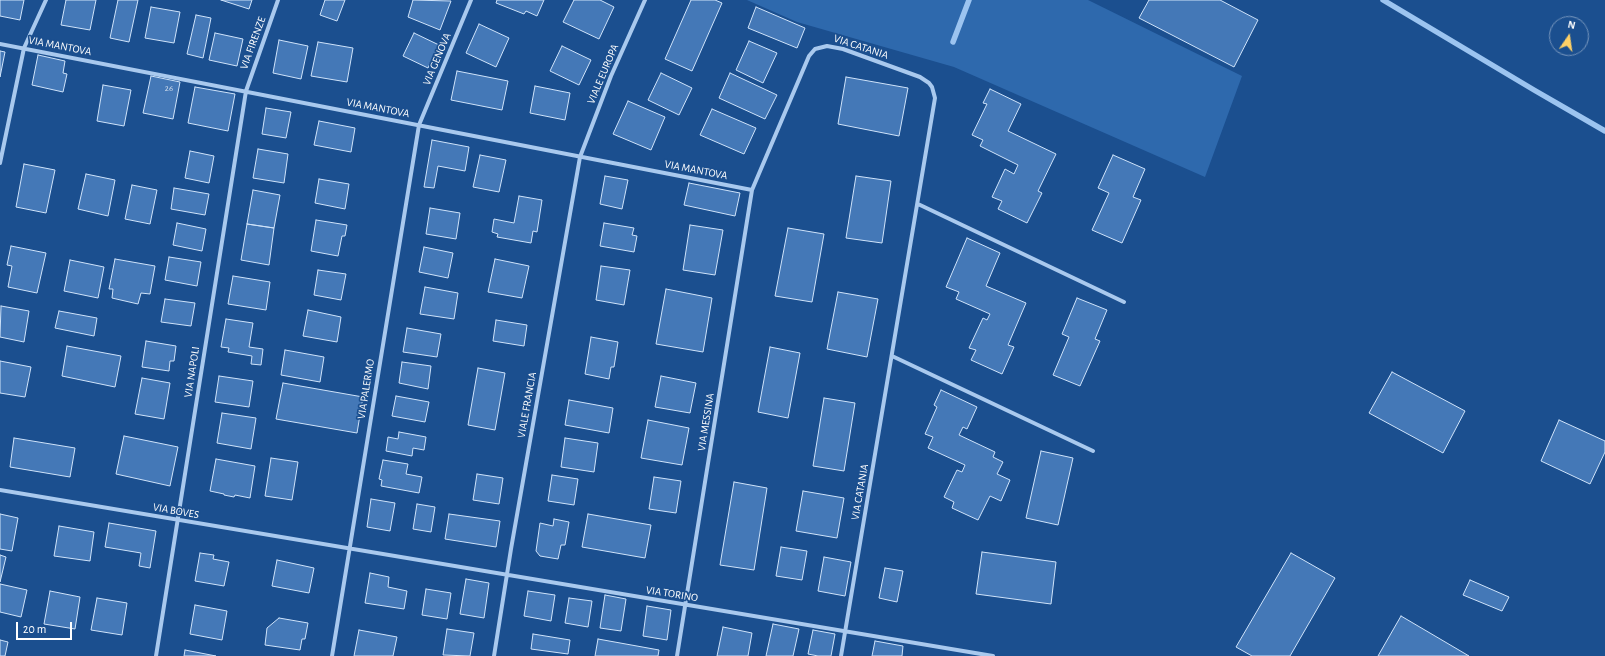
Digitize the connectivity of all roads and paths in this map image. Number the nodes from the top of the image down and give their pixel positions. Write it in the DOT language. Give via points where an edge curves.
graph roads {
  1 [pos="46,0"];
  2 [pos="278,0"];
  3 [pos="471,0"];
  4 [pos="645,0"];
  5 [pos="0,44"];
  6 [pos="24,48"];
  7 [pos="246,91"];
  8 [pos="419,125"];
  9 [pos="580,157"];
  10 [pos="0,163"];
  11 [pos="752,190"];
  12 [pos="918,204"];
  13 [pos="1124,302"];
  14 [pos="892,356"];
  15 [pos="1093,451"];
  16 [pos="0,490"];
  17 [pos="177,520"];
  18 [pos="349,549"];
  19 [pos="507,575"];
  20 [pos="686,605"];
  21 [pos="845,632"];
  22 [pos="983,655"];
  23 [pos="156,656"];
  24 [pos="332,656"];
  25 [pos="494,656"];
  26 [pos="677,656"];
  27 [pos="841,656"];
  28 [pos="993,656"];
  1 -- 6 [label="street"];
  2 -- 7 [label="street, VIA FIRENZE"];
  3 -- 8 [label="street, VIA GENOVA"];
  4 -- 9 [label="street, VIALE EUROPA" via="611,76"];
  5 -- 6 [label="street, VIA MANTOVA"];
  6 -- 7 [label="street, VIA MANTOVA"];
  6 -- 10 [label="street"];
  7 -- 8 [label="street, VIA MANTOVA"];
  7 -- 17 [label="street, VIA NAPOLI"];
  8 -- 9 [label="street, VIA MANTOVA"];
  8 -- 18 [label="street, VIA PALERMO"];
  9 -- 11 [label="street, VIA MANTOVA"];
  9 -- 19 [label="street, VIALE FRANCIA"];
  11 -- 12 [label="street, VIA CATANIA" via="809,56 815,49 827,46 843,49 920,77 932,87 935,98"];
  11 -- 20 [label="street, VIA MESSINA"];
  12 -- 13 [label="street"];
  12 -- 14 [label="street, VIA CATANIA"];
  14 -- 15 [label="street"];
  14 -- 21 [label="street, VIA CATANIA"];
  16 -- 17 [label="street, VIA BOVES"];
  17 -- 18 [label="street, VIA BOVES"];
  17 -- 23 [label="street, VIA NAPOLI"];
  18 -- 19 [label="street, VIA TORINO"];
  18 -- 24 [label="street, VIA PALERMO"];
  19 -- 20 [label="street, VIA TORINO"];
  19 -- 25 [label="street, VIALE FRANCIA"];
  20 -- 21 [label="street, VIA TORINO"];
  20 -- 26 [label="street, VIA MESSINA"];
  21 -- 22 [label="street, VIA TORINO"];
  21 -- 27 [label="street, VIA CATANIA"];
  22 -- 28 [label="street, VIA TORINO"];
}
